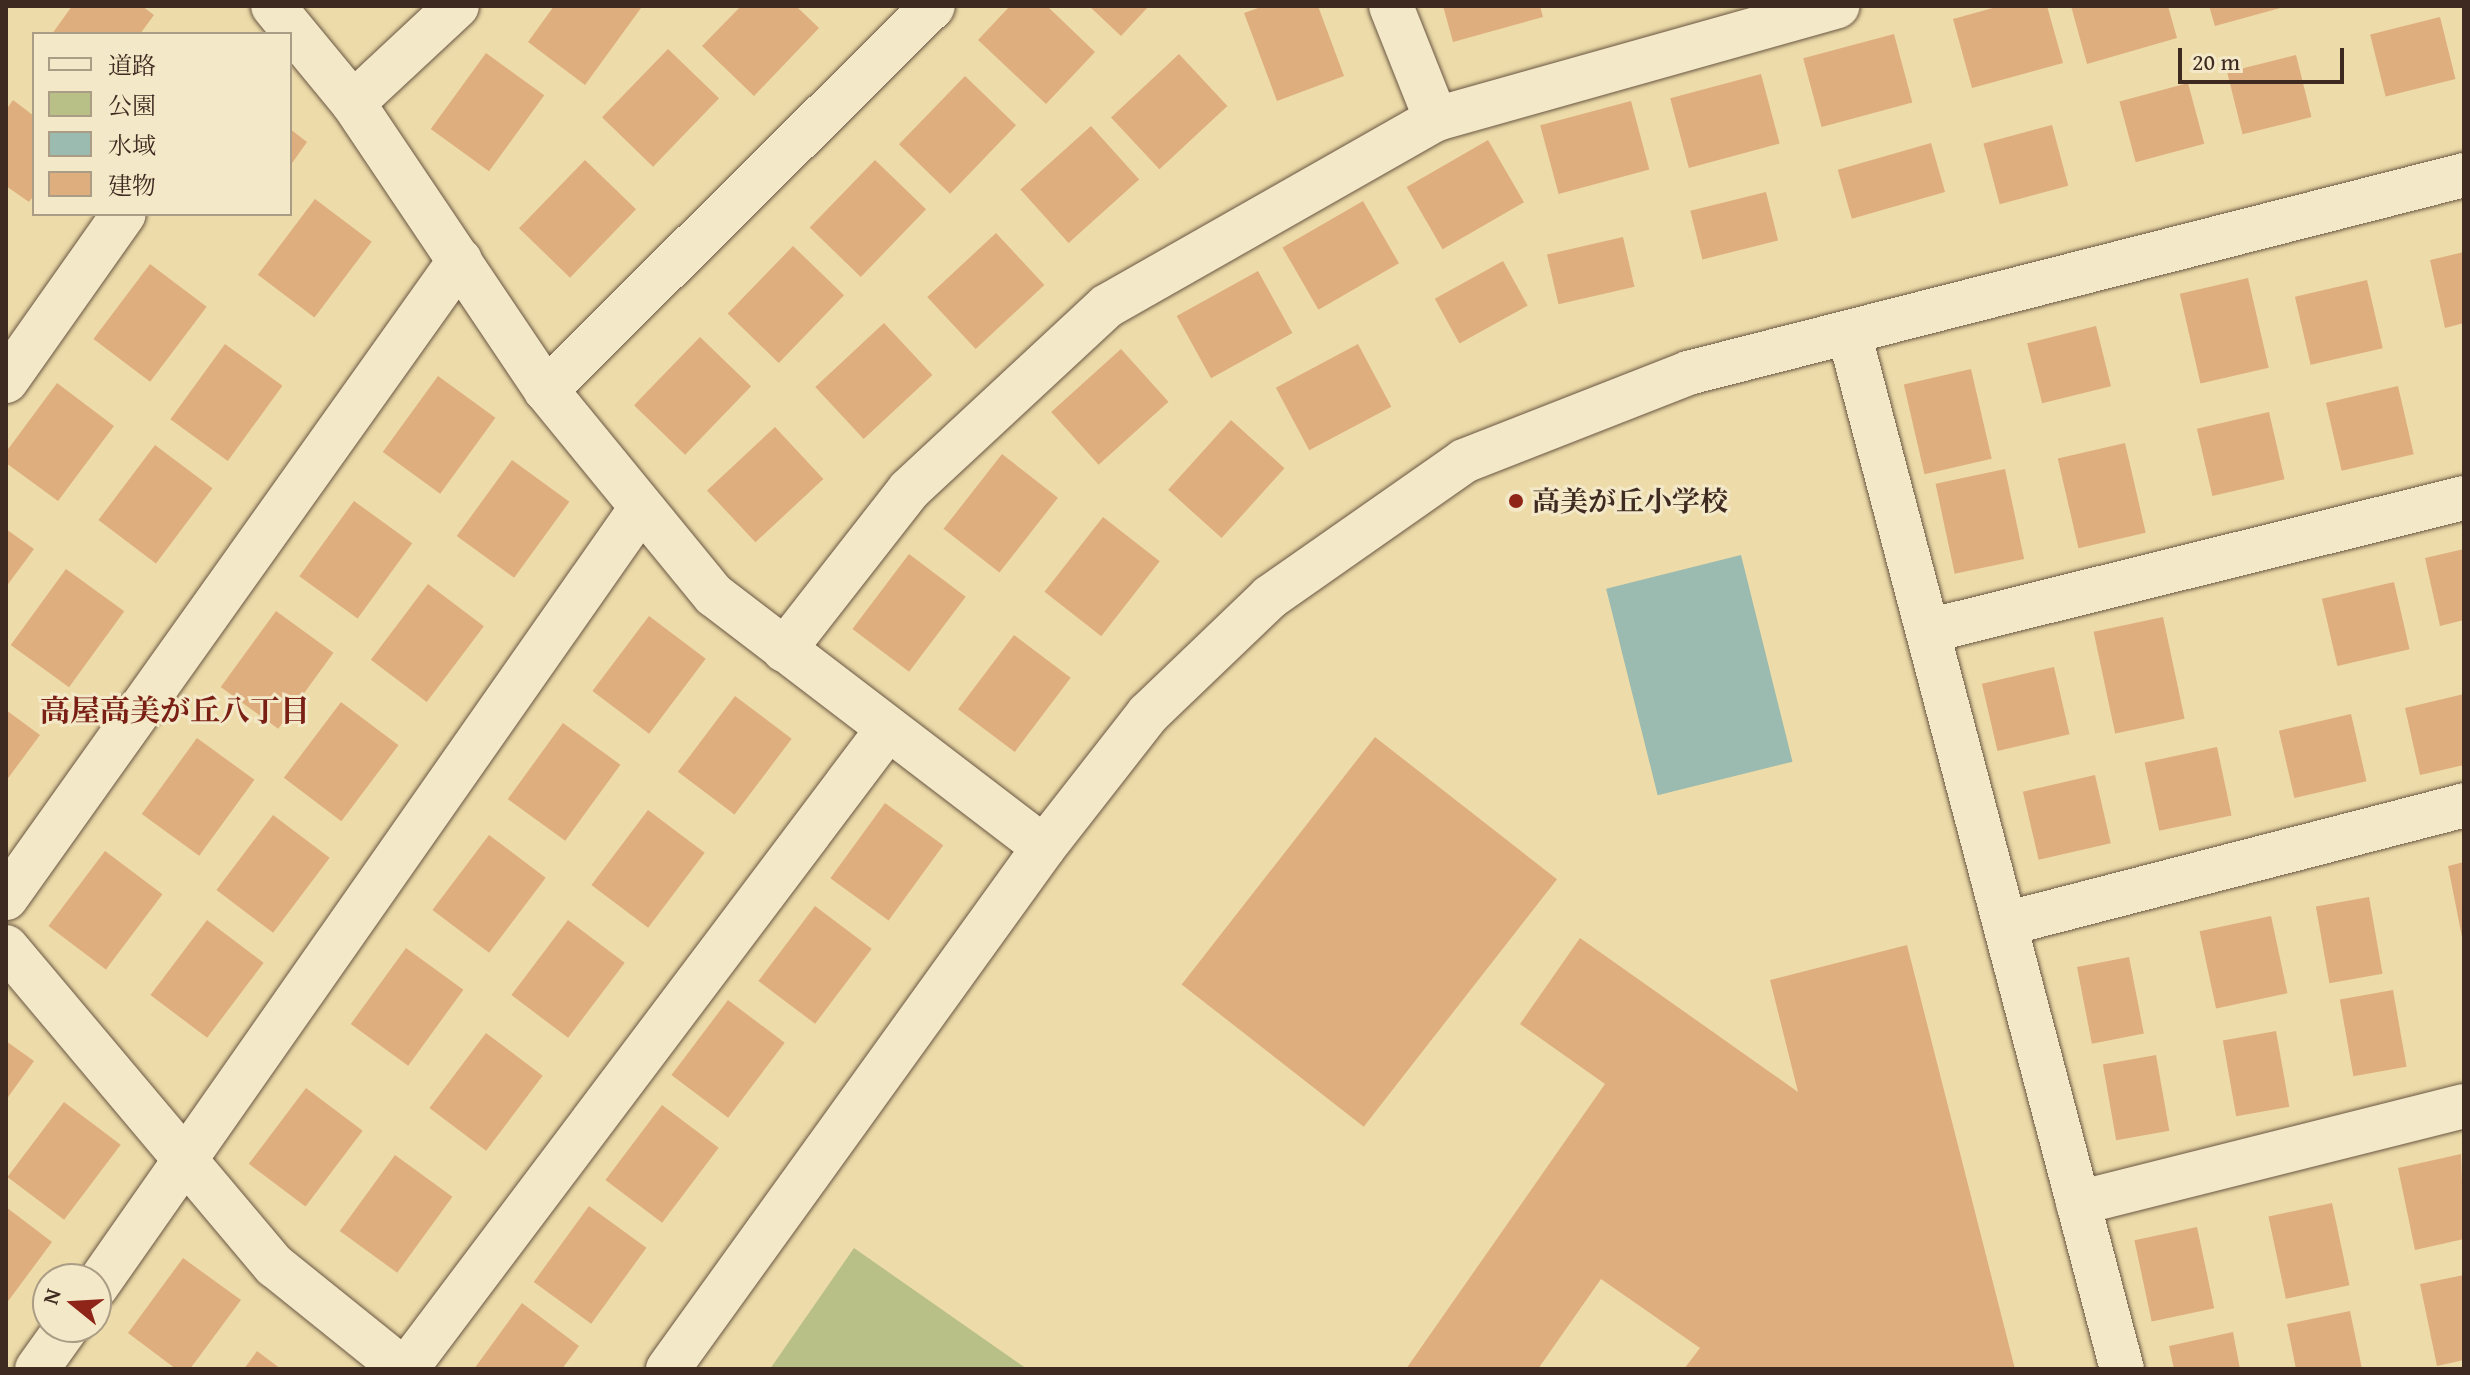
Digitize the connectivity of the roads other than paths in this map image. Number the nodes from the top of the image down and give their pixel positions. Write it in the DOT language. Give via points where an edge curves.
graph roads {
  1 [pos="272,6"];
  2 [pos="457,6"];
  3 [pos="933,6"];
  4 [pos="1391,6"];
  5 [pos="1837,6"];
  6 [pos="252,32"];
  7 [pos="353,103"];
  8 [pos="1436,119"];
  9 [pos="2464,175"];
  10 [pos="123,216"];
  11 [pos="460,260"];
  12 [pos="1849,333"];
  13 [pos="6,381"];
  14 [pos="546,390"];
  15 [pos="2464,498"];
  16 [pos="641,508"];
  17 [pos="1928,631"];
  18 [pos="784,650"];
  19 [pos="887,730"];
  20 [pos="2464,805"];
  21 [pos="1044,847"];
  22 [pos="6,898"];
  23 [pos="2005,924"];
  24 [pos="6,947"];
  25 [pos="2464,1106"];
  26 [pos="185,1162"];
  27 [pos="2078,1203"];
  28 [pos="112,1265"];
  29 [pos="56,1343"];
  30 [pos="37,1369"];
  31 [pos="404,1369"];
  32 [pos="668,1369"];
  33 [pos="2122,1369"];
  1 -- 6 [label="street"];
  1 -- 7 [label="street"];
  2 -- 7 [label="street"];
  3 -- 14 [label="street"];
  4 -- 8 [label="street"];
  5 -- 8 [label="street"];
  7 -- 11 [label="street"];
  8 -- 18 [label="street" via="1107,306 909,490"];
  9 -- 12 [label="street"];
  10 -- 13 [label="street"];
  11 -- 14 [label="street"];
  11 -- 22 [label="street"];
  12 -- 17 [label="street"];
  12 -- 21 [label="street" via="1688,373 1464,461 1270,597 1148,714"];
  14 -- 16 [label="street"];
  15 -- 17 [label="street"];
  16 -- 18 [label="street" via="714,595"];
  16 -- 26 [label="street"];
  17 -- 23 [label="street"];
  18 -- 19 [label="street"];
  19 -- 21 [label="street"];
  19 -- 31 [label="street"];
  20 -- 23 [label="street"];
  21 -- 32 [label="street"];
  23 -- 27 [label="street"];
  24 -- 26 [label="street"];
  25 -- 27 [label="street"];
  26 -- 28 [label="street"];
  26 -- 31 [label="street" via="275,1266"];
  27 -- 33 [label="street"];
  29 -- 30 [label="street"];
}
